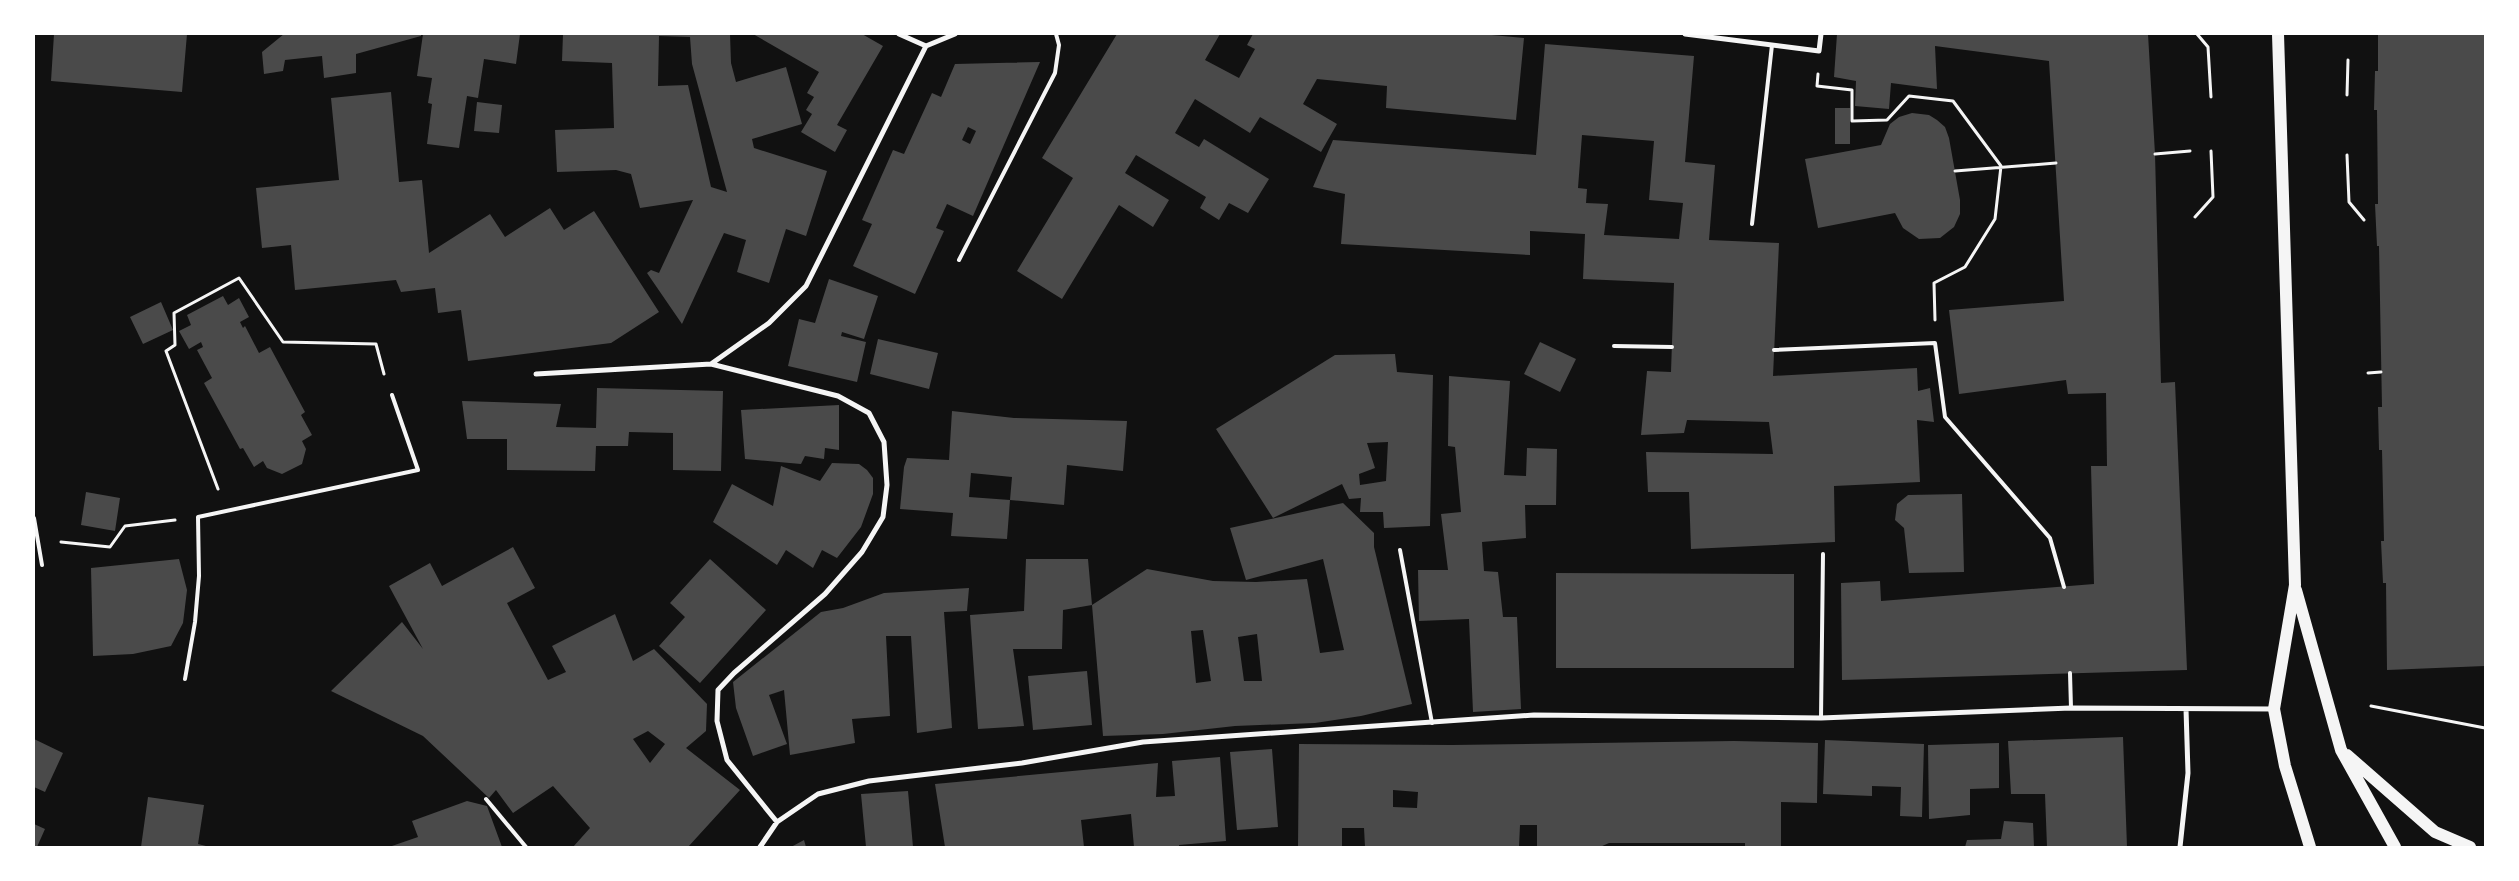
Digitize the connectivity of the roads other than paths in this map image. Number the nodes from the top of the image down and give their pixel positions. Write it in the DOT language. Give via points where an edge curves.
graph roads {
  1 [pos="899,34"];
  2 [pos="955,34"];
  3 [pos="1056,34"];
  4 [pos="1685,34"];
  5 [pos="1821,34"];
  6 [pos="2278,34"];
  7 [pos="1772,45"];
  8 [pos="926,46"];
  9 [pos="1752,224"];
  10 [pos="959,260"];
  11 [pos="1614,346"];
  12 [pos="1672,347"];
  13 [pos="1774,350"];
  14 [pos="711,364"];
  15 [pos="536,374"];
  16 [pos="392,396"];
  17 [pos="34,518"];
  18 [pos="1400,550"];
  19 [pos="1823,554"];
  20 [pos="42,565"];
  21 [pos="2294,585"];
  22 [pos="2064,587"];
  23 [pos="2070,673"];
  24 [pos="184,679"];
  25 [pos="2071,708"];
  26 [pos="2186,709"];
  27 [pos="2274,709"];
  28 [pos="1821,718"];
  29 [pos="1432,723"];
  30 [pos="2341,750"];
  31 [pos="486,799"];
  32 [pos="776,822"];
  33 [pos="526,847"];
  34 [pos="760,847"];
  35 [pos="2180,847"];
  36 [pos="2310,847"];
  37 [pos="2395,847"];
  38 [pos="2470,847"];
  1 -- 8 [label="street"];
  2 -- 8 [label="street"];
  3 -- 10 [label="lane" via="1059,45 1055,74"];
  4 -- 7 [label="street"];
  5 -- 7 [label="street" via="1818,51"];
  6 -- 21 [label="main road"];
  7 -- 9 [label="lane"];
  8 -- 14 [label="street" via="806,286 769,324"];
  11 -- 12 [label="lane"];
  13 -- 22 [label="lane" via="1935,343 1945,417 2050,538"];
  14 -- 15 [label="street"];
  14 -- 32 [label="street" via="838,396 869,413 884,442 887,485 883,517 862,552 825,594 718,690 717,722 727,760"];
  16 -- 24 [label="lane" via="418,470 198,516 199,576"];
  17 -- 20 [label="lane"];
  18 -- 29 [label="lane"];
  19 -- 28 [label="lane"];
  21 -- 27 [label="main road"];
  21 -- 30 [label="main road"];
  23 -- 25 [label="lane"];
  25 -- 26 [label="street"];
  25 -- 28 [label="street"];
  26 -- 27 [label="street"];
  26 -- 35 [label="street" via="2188,774"];
  27 -- 36 [label="main road" via="2285,766"];
  28 -- 29 [label="street" via="1534,714"];
  29 -- 32 [label="street" via="1143,742 1022,763 869,781 818,794"];
  30 -- 37 [label="main road"];
  30 -- 38 [label="main road" via="2435,832"];
  31 -- 33 [label="lane"];
  32 -- 34 [label="street"];
}
